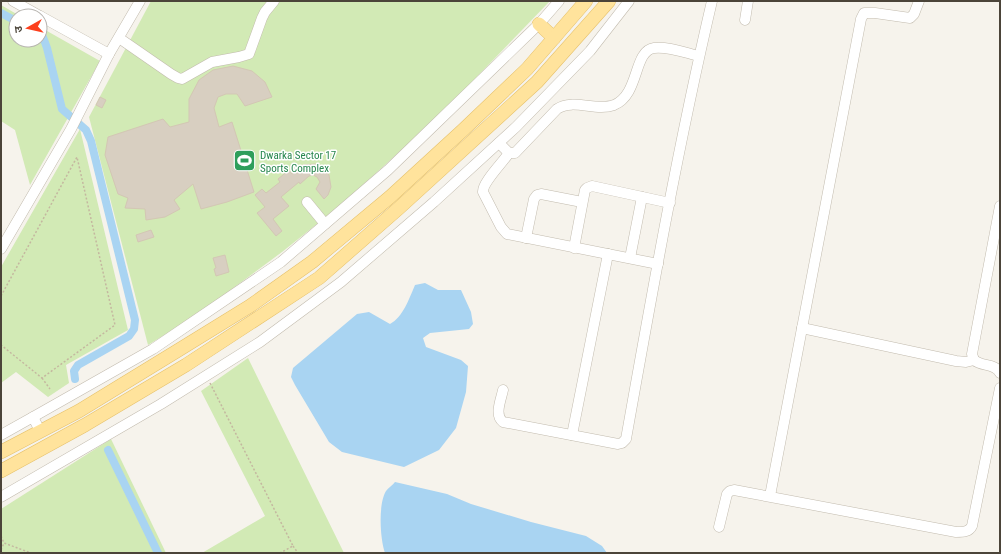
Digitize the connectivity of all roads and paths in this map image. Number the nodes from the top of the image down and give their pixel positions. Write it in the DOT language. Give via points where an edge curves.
graph roads {
  1 [pos="12,1"];
  2 [pos="140,1"];
  3 [pos="274,1"];
  4 [pos="559,1"];
  5 [pos="586,1"];
  6 [pos="609,1"];
  7 [pos="629,1"];
  8 [pos="712,1"];
  9 [pos="748,1"];
  10 [pos="919,1"];
  11 [pos="25,8"];
  12 [pos="48,20"];
  13 [pos="745,20"];
  14 [pos="539,24"];
  15 [pos="119,38"];
  16 [pos="554,38"];
  17 [pos="109,54"];
  18 [pos="699,56"];
  19 [pos="499,143"];
  20 [pos="509,153"];
  21 [pos="642,197"];
  22 [pos="307,202"];
  23 [pos="582,202"];
  24 [pos="670,203"];
  25 [pos="1000,206"];
  26 [pos="325,224"];
  27 [pos="526,238"];
  28 [pos="574,248"];
  29 [pos="1,250"];
  30 [pos="608,254"];
  31 [pos="630,258"];
  32 [pos="658,264"];
  33 [pos="1,296"];
  34 [pos="802,328"];
  35 [pos="1,344"];
  36 [pos="974,360"];
  37 [pos="1000,373"];
  38 [pos="206,376"];
  39 [pos="42,378"];
  40 [pos="1000,388"];
  41 [pos="50,389"];
  42 [pos="503,390"];
  43 [pos="33,417"];
  44 [pos="40,431"];
  45 [pos="1,435"];
  46 [pos="572,435"];
  47 [pos="2,448"];
  48 [pos="13,464"];
  49 [pos="1,471"];
  50 [pos="770,496"];
  51 [pos="1,497"];
  52 [pos="719,527"];
  53 [pos="1,536"];
  54 [pos="4,543"];
  55 [pos="293,546"];
  56 [pos="1,550"];
  57 [pos="31,553"];
  58 [pos="280,553"];
  59 [pos="298,553"];
  1 -- 11 [label="street"];
  2 -- 15 [label="street"];
  3 -- 15 [label="street" via="262,18 249,54 212,62 182,79"];
  4 -- 14 [label="street"];
  5 -- 16 [label="main road"];
  6 -- 48 [label="main road" via="537,82 318,278 186,365"];
  7 -- 19 [label="street" via="590,51"];
  8 -- 18 [label="street"];
  9 -- 13 [label="street"];
  10 -- 34 [label="street" via="910,18 871,12 864,13 861,19"];
  12 -- 17 [label="street"];
  14 -- 16 [label="main road"];
  14 -- 26 [label="street" via="388,170"];
  15 -- 17 [label="street"];
  16 -- 44 [label="main road" via="527,69 462,131 390,197 312,262 250,306 79,411"];
  17 -- 29 [label="street" via="79,114"];
  18 -- 20 [label="street" via="663,48 650,49 643,55 631,88 614,105 559,107 515,153"];
  18 -- 24 [label="street"];
  19 -- 20 [label="street"];
  19 -- 38 [label="street" via="341,282 260,342"];
  20 -- 27 [label="street" via="482,189 504,231"];
  21 -- 23 [label="street" via="592,186 584,190"];
  21 -- 24 [label="street"];
  21 -- 31 [label="street"];
  22 -- 26 [label="street"];
  23 -- 27 [label="street" via="537,195"];
  23 -- 28 [label="street"];
  24 -- 32 [label="street"];
  25 -- 36 [label="street" via="973,346"];
  26 -- 43 [label="street" via="281,262 153,350"];
  27 -- 28 [label="street"];
  28 -- 30 [label="street"];
  30 -- 31 [label="street"];
  30 -- 46 [label="street"];
  31 -- 32 [label="street"];
  32 -- 46 [label="street" via="626,439 618,444"];
  33 -- 39 [label="path" via="77,157 115,325"];
  34 -- 36 [label="street" via="956,361"];
  34 -- 50 [label="street"];
  35 -- 39 [label="path"];
  36 -- 37 [label="street" via="982,365 994,367"];
  38 -- 51 [label="street"];
  38 -- 55 [label="path"];
  39 -- 41 [label="path"];
  40 -- 50 [label="street" via="972,526 969,530 956,532"];
  42 -- 46 [label="street" via="498,415 503,422"];
  43 -- 44 [label="street"];
  43 -- 45 [label="street"];
  44 -- 47 [label="main road"];
  47 -- 48 [label="street"];
  48 -- 49 [label="main road"];
  50 -- 52 [label="street" via="730,491"];
  53 -- 54 [label="path"];
  54 -- 56 [label="path"];
  54 -- 57 [label="path"];
  55 -- 58 [label="path"];
  55 -- 59 [label="path"];
}
